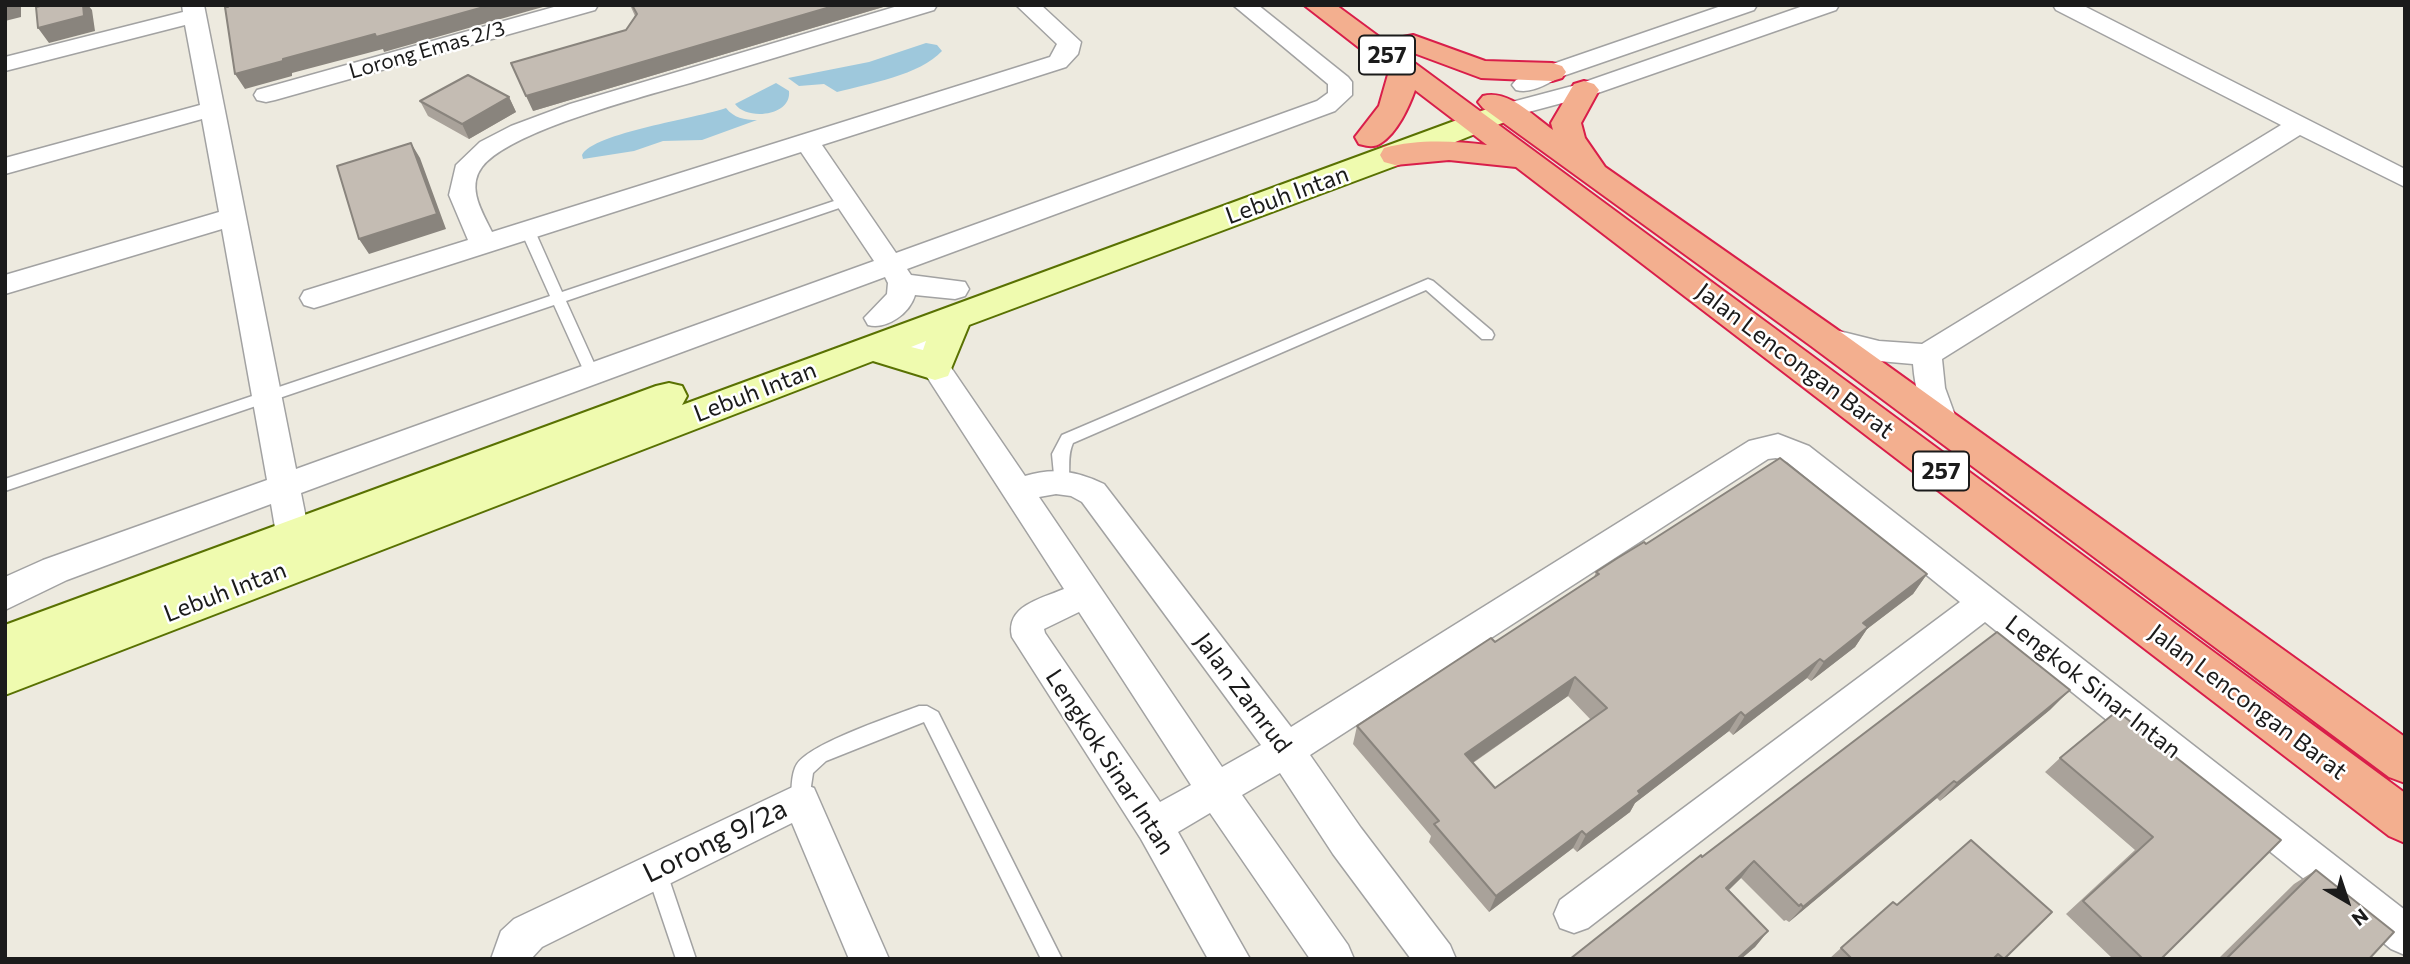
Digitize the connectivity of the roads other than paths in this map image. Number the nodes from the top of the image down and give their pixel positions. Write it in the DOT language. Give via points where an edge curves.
graph roads {
  1 [pos="587,5"];
  2 [pos="926,5"];
  3 [pos="1027,5"];
  4 [pos="1244,5"];
  5 [pos="1318,5"];
  6 [pos="1361,5"];
  7 [pos="1746,5"];
  8 [pos="1828,5"];
  9 [pos="2064,5"];
  10 [pos="194,11"];
  11 [pos="1408,56"];
  12 [pos="5,64"];
  13 [pos="1552,72"];
  14 [pos="1584,90"];
  15 [pos="266,94"];
  16 [pos="212,109"];
  17 [pos="1482,110"];
  18 [pos="2299,125"];
  19 [pos="806,141"];
  20 [pos="1383,146"];
  21 [pos="1525,158"];
  22 [pos="5,166"];
  23 [pos="1594,174"];
  24 [pos="2405,178"];
  25 [pos="846,201"];
  26 [pos="233,217"];
  27 [pos="527,229"];
  28 [pos="483,242"];
  29 [pos="896,273"];
  30 [pos="5,285"];
  31 [pos="314,298"];
  32 [pos="558,299"];
  33 [pos="956,302"];
  34 [pos="912,332"];
  35 [pos="875,333"];
  36 [pos="1487,335"];
  37 [pos="1823,337"];
  38 [pos="1927,355"];
  39 [pos="935,367"];
  40 [pos="592,374"];
  41 [pos="267,398"];
  42 [pos="1945,429"];
  43 [pos="1061,481"];
  44 [pos="5,485"];
  45 [pos="285,488"];
  46 [pos="1018,491"];
  47 [pos="295,550"];
  48 [pos="1087,594"];
  49 [pos="5,596"];
  50 [pos="1986,602"];
  51 [pos="5,643"];
  52 [pos="5,676"];
  53 [pos="1286,750"];
  54 [pos="2405,763"];
  55 [pos="1216,790"];
  56 [pos="801,800"];
  57 [pos="2405,821"];
  58 [pos="1154,826"];
  59 [pos="656,870"];
  60 [pos="1574,914"];
  61 [pos="2405,935"];
  62 [pos="513,952"];
  63 [pos="686,959"];
  64 [pos="869,959"];
  65 [pos="1052,959"];
  66 [pos="1230,959"];
  67 [pos="1334,959"];
  68 [pos="1436,959"];
  1 -- 15 [label="street, Lorong Emas 2/3"];
  2 -- 28 [label="street" via="579,109 520,131 469,165 462,195"];
  3 -- 19 [label="street" via="1069,42 1059,62"];
  4 -- 29 [label="street" via="1340,82 1340,94 1326,106"];
  5 -- 11 [label="highway, Jalan Lencongan Barat / 257"];
  6 -- 11 [label="highway, Jalan Lencongan Barat / 257"];
  7 -- 13 [label="street"];
  8 -- 14 [label="street"];
  9 -- 18 [label="street"];
  10 -- 12 [label="street"];
  10 -- 16 [label="street"];
  11 -- 13 [label="highway" via="1481,69"];
  11 -- 17 [label="highway, Jalan Lencongan Barat / 257"];
  11 -- 20 [label="highway" via="1403,89 1382,124"];
  13 -- 17 [label="street"];
  14 -- 17 [label="street"];
  14 -- 23 [label="highway" via="1566,123 1570,138"];
  16 -- 22 [label="street"];
  16 -- 26 [label="street"];
  17 -- 20 [label="main road, Lebuh Intan"];
  17 -- 21 [label="highway, Jalan Lencongan Barat / 257"];
  17 -- 23 [label="highway, Jalan Lencongan Barat / 257"];
  18 -- 24 [label="street"];
  18 -- 38 [label="street"];
  19 -- 25 [label="street"];
  19 -- 27 [label="street"];
  20 -- 21 [label="highway"];
  20 -- 33 [label="main road, Lebuh Intan"];
  21 -- 57 [label="highway, Jalan Lencongan Barat / 257"];
  23 -- 37 [label="highway, Jalan Lencongan Barat / 257"];
  25 -- 29 [label="street"];
  25 -- 32 [label="lane"];
  26 -- 30 [label="street"];
  26 -- 41 [label="street"];
  27 -- 28 [label="street"];
  27 -- 32 [label="lane"];
  28 -- 31 [label="street"];
  29 -- 33 [label="street"];
  29 -- 35 [label="street" via="901,298"];
  29 -- 40 [label="street"];
  32 -- 40 [label="lane"];
  32 -- 41 [label="lane"];
  33 -- 34 [label="main road, Lebuh Intan"];
  33 -- 35 [label="main road, Lebuh Intan"];
  33 -- 39 [label="main road"];
  34 -- 35 [label="main road, Lebuh Intan"];
  34 -- 39 [label="street"];
  35 -- 39 [label="main road"];
  35 -- 47 [label="main road, Lebuh Intan"];
  36 -- 43 [label="lane" via="1428,284 1067,439 1060,454"];
  37 -- 38 [label="street" via="1879,351"];
  37 -- 42 [label="highway, Jalan Lencongan Barat / 257"];
  38 -- 42 [label="street" via="1930,388"];
  39 -- 46 [label="street"];
  40 -- 45 [label="street"];
  41 -- 44 [label="lane"];
  41 -- 45 [label="street"];
  42 -- 54 [label="highway, Jalan Lencongan Barat / 257"];
  43 -- 46 [label="street"];
  43 -- 53 [label="street, Jalan Zamrud" via="1093,493"];
  45 -- 47 [label="street"];
  45 -- 49 [label="street" via="55,570"];
  46 -- 48 [label="street"];
  47 -- 51 [label="main road, Lebuh Intan"];
  47 -- 52 [label="main road, Lebuh Intan"];
  48 -- 55 [label="street"];
  48 -- 58 [label="street, Lengkok Sinar Intan" via="1026,624 1030,637"];
  50 -- 53 [label="street, Lengkok Sinar Intan" via="1798,454 1778,446 1760,449"];
  50 -- 60 [label="street"];
  50 -- 61 [label="street, Lengkok Sinar Intan"];
  53 -- 55 [label="street"];
  53 -- 68 [label="street, Jalan Zamrud"];
  55 -- 58 [label="street"];
  55 -- 67 [label="street"];
  56 -- 59 [label="street, Lorong 9/2a"];
  56 -- 64 [label="street, Lorong 9/2a"];
  56 -- 65 [label="lane" via="804,769 820,755 927,714"];
  58 -- 66 [label="street, Lengkok Sinar Intan"];
  59 -- 62 [label="street, Lorong 9/2a" via="528,933"];
  59 -- 63 [label="lane"];
}
